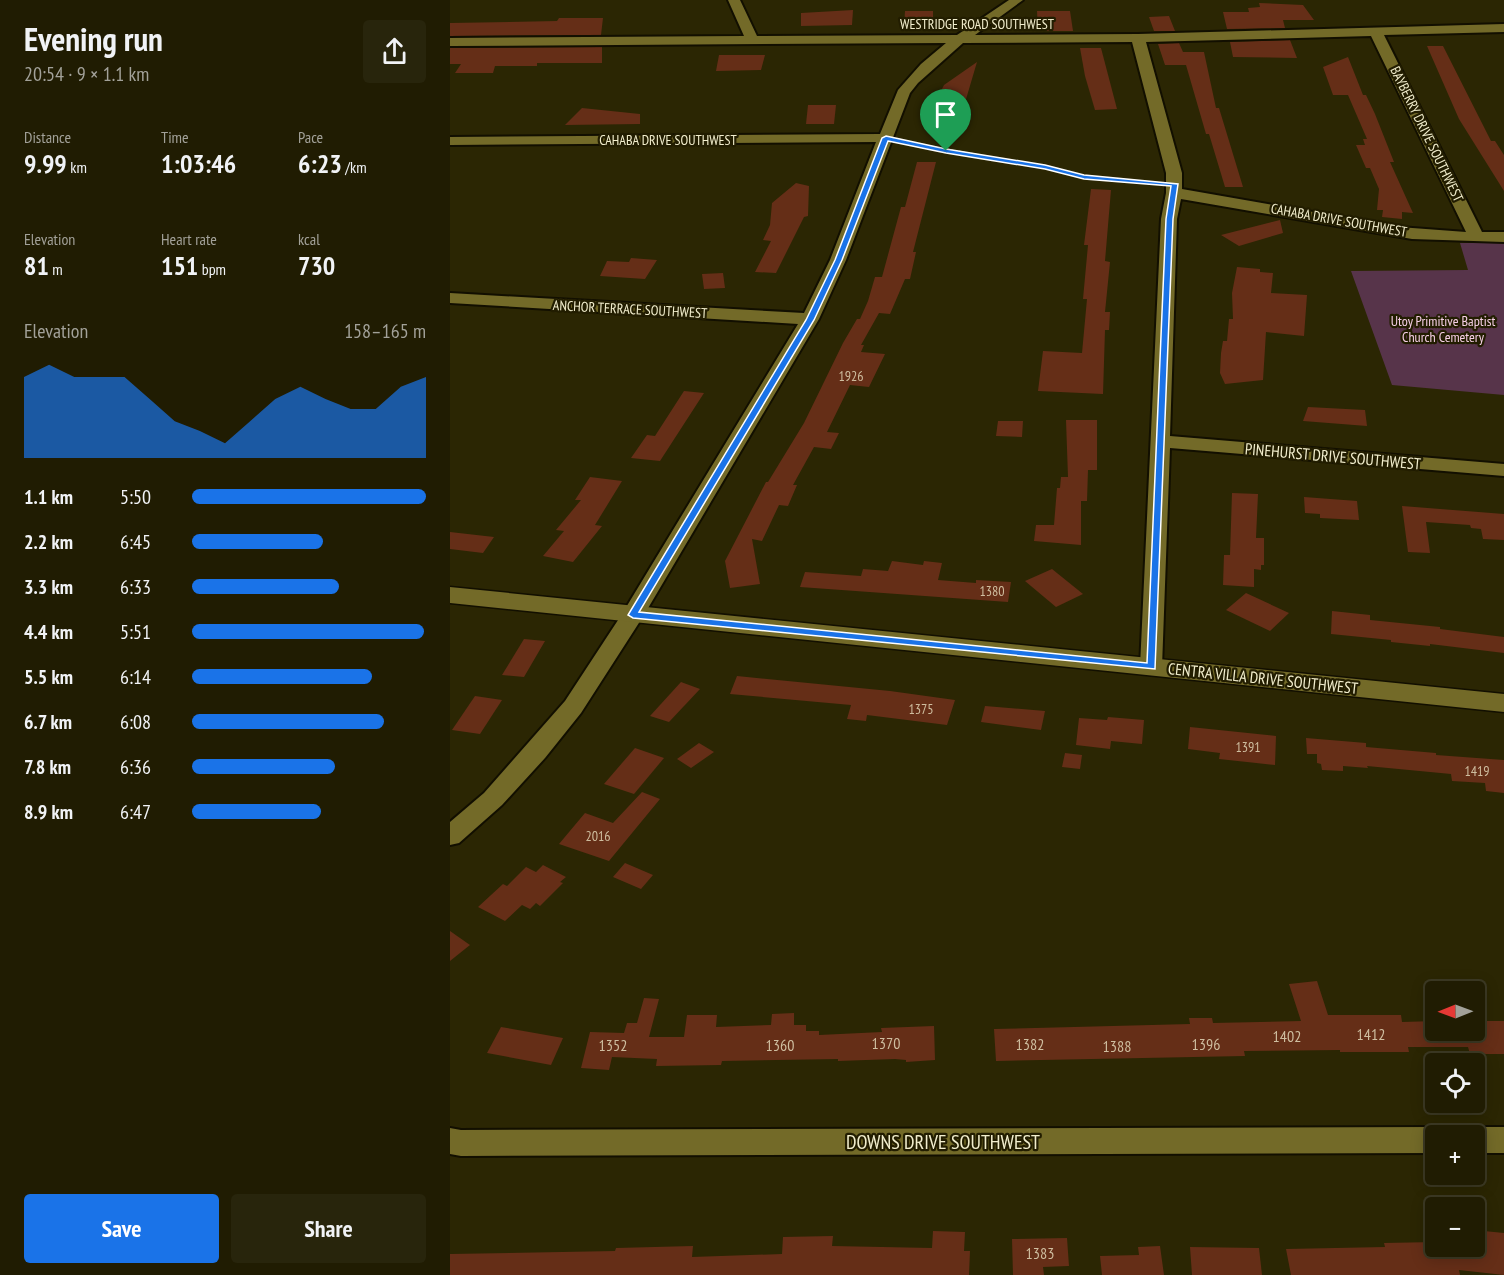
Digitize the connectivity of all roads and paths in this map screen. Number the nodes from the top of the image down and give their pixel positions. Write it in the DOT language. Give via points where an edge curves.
graph roads {
  1 [pos="734,0"];
  2 [pos="1017,0"];
  3 [pos="1504,28"];
  4 [pos="1376,32"];
  5 [pos="1138,38"];
  6 [pos="962,39"];
  7 [pos="752,40"];
  8 [pos="450,42"];
  9 [pos="886,138"];
  10 [pos="450,141"];
  11 [pos="1174,188"];
  12 [pos="1476,237"];
  13 [pos="1504,237"];
  14 [pos="450,298"];
  15 [pos="810,320"];
  16 [pos="1161,441"];
  17 [pos="1504,470"];
  18 [pos="450,595"];
  19 [pos="633,615"];
  20 [pos="1151,667"];
  21 [pos="1504,702"];
  22 [pos="450,836"];
  23 [pos="1425,1140"];
  24 [pos="1485,1140"];
  25 [pos="1504,1140"];
  26 [pos="450,1141"];
  1 -- 7 [label="street"];
  2 -- 6 [label="street"];
  3 -- 4 [label="street, WESTRIDGE ROAD SOUTHWEST"];
  4 -- 5 [label="street, WESTRIDGE ROAD SOUTHWEST"];
  4 -- 12 [label="street, BAYBERRY DRIVE SOUTHWEST"];
  5 -- 6 [label="street, WESTRIDGE ROAD SOUTHWEST"];
  5 -- 11 [label="street" via="1174,173"];
  6 -- 7 [label="street, WESTRIDGE ROAD SOUTHWEST"];
  6 -- 9 [label="street" via="911,80"];
  7 -- 8 [label="street, WESTRIDGE ROAD SOUTHWEST"];
  9 -- 10 [label="street, CAHABA DRIVE SOUTHWEST"];
  9 -- 11 [label="path" via="1084,177"];
  9 -- 15 [label="street"];
  11 -- 12 [label="street, CAHABA DRIVE SOUTHWEST" via="1400,232"];
  11 -- 16 [label="street" via="1169,219"];
  12 -- 13 [label="street, CAHABA DRIVE SOUTHWEST"];
  14 -- 15 [label="street, ANCHOR TERRACE SOUTHWEST"];
  15 -- 19 [label="street"];
  16 -- 17 [label="street, PINEHURST DRIVE SOUTHWEST"];
  16 -- 20 [label="street"];
  18 -- 19 [label="street, CENTRA VILLA DRIVE SOUTHWEST"];
  19 -- 20 [label="street, CENTRA VILLA DRIVE SOUTHWEST"];
  19 -- 22 [label="street" via="573,707 536,752 493,799"];
  20 -- 21 [label="street, CENTRA VILLA DRIVE SOUTHWEST"];
  23 -- 26 [label="street, DOWNS DRIVE SOUTHWEST"];
  24 -- 25 [label="street"];
}
